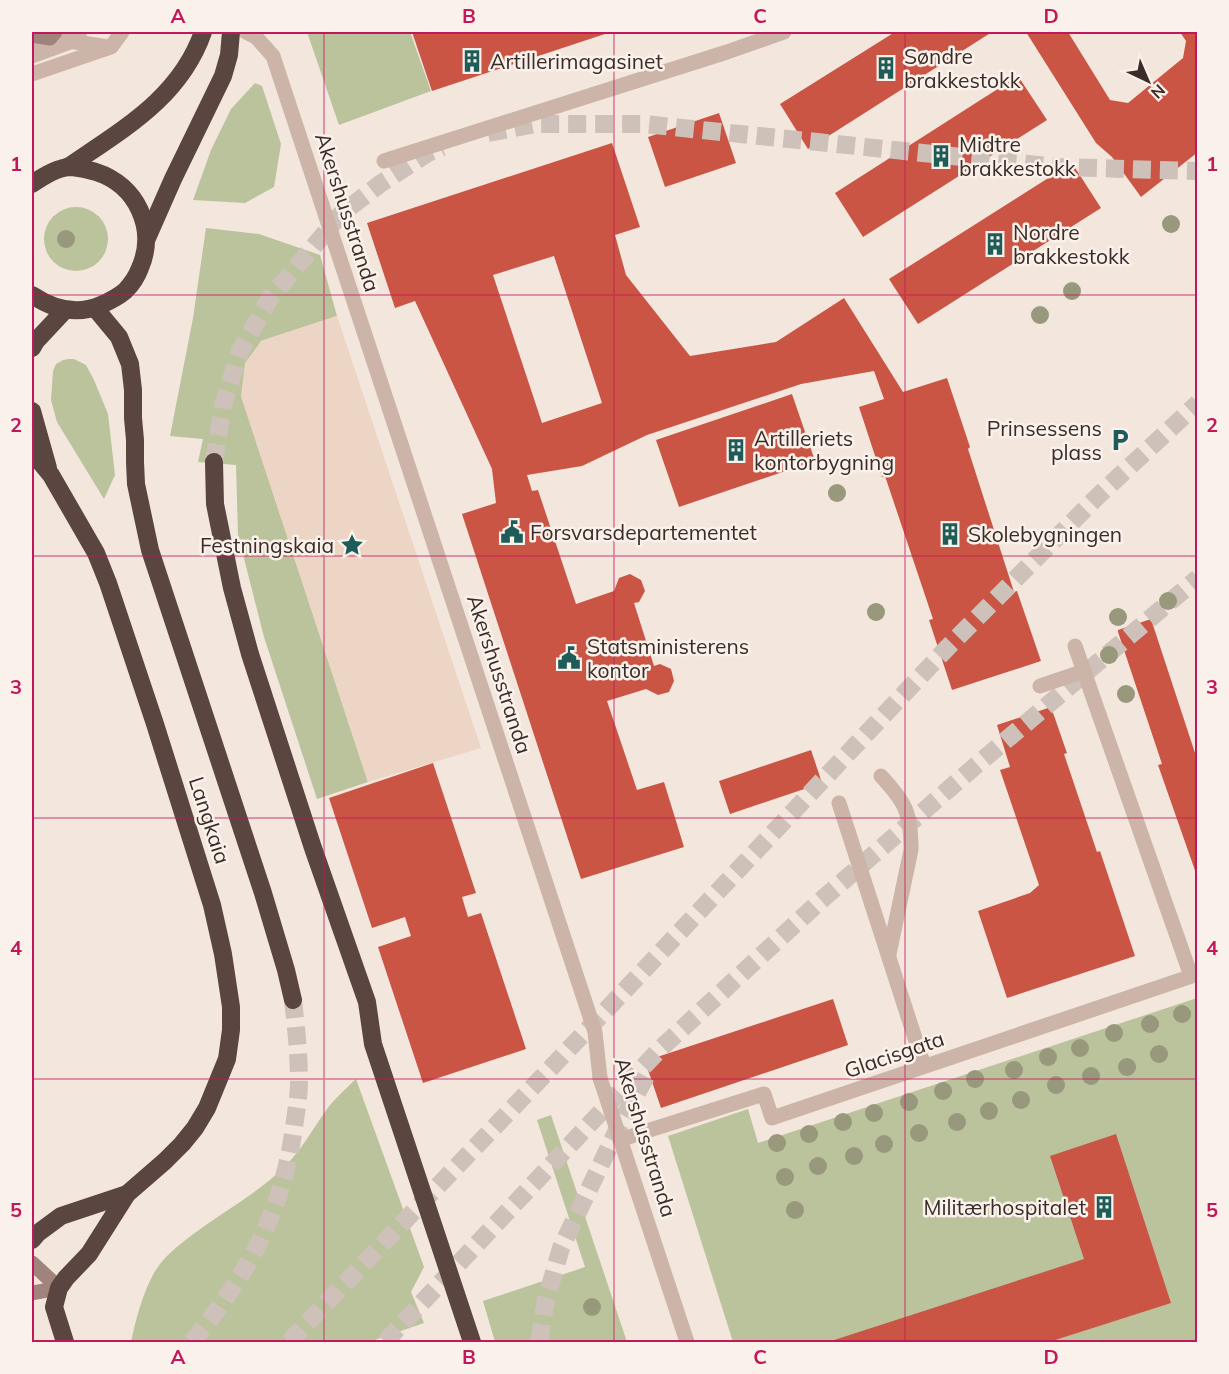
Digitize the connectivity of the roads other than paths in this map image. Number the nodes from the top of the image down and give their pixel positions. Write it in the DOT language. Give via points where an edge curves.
graph roads {
  1 [pos="122,32"];
  2 [pos="203,32"];
  3 [pos="231,32"];
  4 [pos="246,32"];
  5 [pos="784,32"];
  6 [pos="32,35"];
  7 [pos="52,35"];
  8 [pos="76,36"];
  9 [pos="32,45"];
  10 [pos="111,47"];
  11 [pos="32,56"];
  12 [pos="32,74"];
  13 [pos="384,161"];
  14 [pos="68,167"];
  15 [pos="32,184"];
  16 [pos="147,240"];
  17 [pos="32,295"];
  18 [pos="95,308"];
  19 [pos="65,310"];
  20 [pos="32,348"];
  21 [pos="32,411"];
  22 [pos="32,453"];
  23 [pos="214,462"];
  24 [pos="51,475"];
  25 [pos="1075,646"];
  26 [pos="1084,671"];
  27 [pos="1040,686"];
  28 [pos="881,776"];
  29 [pos="839,803"];
  30 [pos="889,956"];
  31 [pos="1194,975"];
  32 [pos="293,1000"];
  33 [pos="924,1066"];
  34 [pos="621,1140"];
  35 [pos="127,1194"];
  36 [pos="32,1240"];
  37 [pos="32,1263"];
  38 [pos="59,1288"];
  39 [pos="32,1293"];
  40 [pos="65,1342"];
  41 [pos="472,1342"];
  42 [pos="687,1342"];
  1 -- 10 [label="street"];
  2 -- 14 [label="highway" via="170,89 116,135"];
  3 -- 16 [label="highway" via="223,76 172,178"];
  4 -- 34 [label="street, Akershusstranda" via="273,56 595,1032 600,1077"];
  5 -- 13 [label="street"];
  6 -- 7 [label="street"];
  7 -- 8 [label="street"];
  7 -- 9 [label="street"];
  8 -- 10 [label="street"];
  8 -- 11 [label="street"];
  10 -- 12 [label="street"];
  14 -- 15 [label="highway"];
  14 -- 16 [label="highway" via="105,175 122,186 140,210"];
  16 -- 18 [label="highway" via="137,275 126,290"];
  17 -- 19 [label="highway"];
  18 -- 19 [label="highway"];
  18 -- 32 [label="highway" via="120,337 130,364 136,484 150,550 263,893"];
  19 -- 20 [label="highway"];
  21 -- 24 [label="highway"];
  22 -- 24 [label="highway, Langkaia"];
  23 -- 41 [label="highway" via="221,538 250,654 366,1002 373,1044"];
  24 -- 35 [label="highway, Langkaia" via="96,553 118,612 212,904 231,1007 227,1059 207,1108 182,1144"];
  25 -- 26 [label="street"];
  26 -- 27 [label="street"];
  26 -- 31 [label="street"];
  28 -- 30 [label="street" via="904,805 911,834"];
  29 -- 30 [label="street"];
  30 -- 33 [label="street"];
  31 -- 33 [label="street, Glacisgata"];
  33 -- 34 [label="street, Glacisgata" via="772,1118 764,1094"];
  34 -- 42 [label="street, Akershusstranda"];
  35 -- 36 [label="highway" via="61,1216"];
  35 -- 38 [label="highway" via="89,1254"];
  37 -- 38 [label="street"];
  38 -- 39 [label="street"];
  38 -- 40 [label="highway" via="54,1307"];
}
